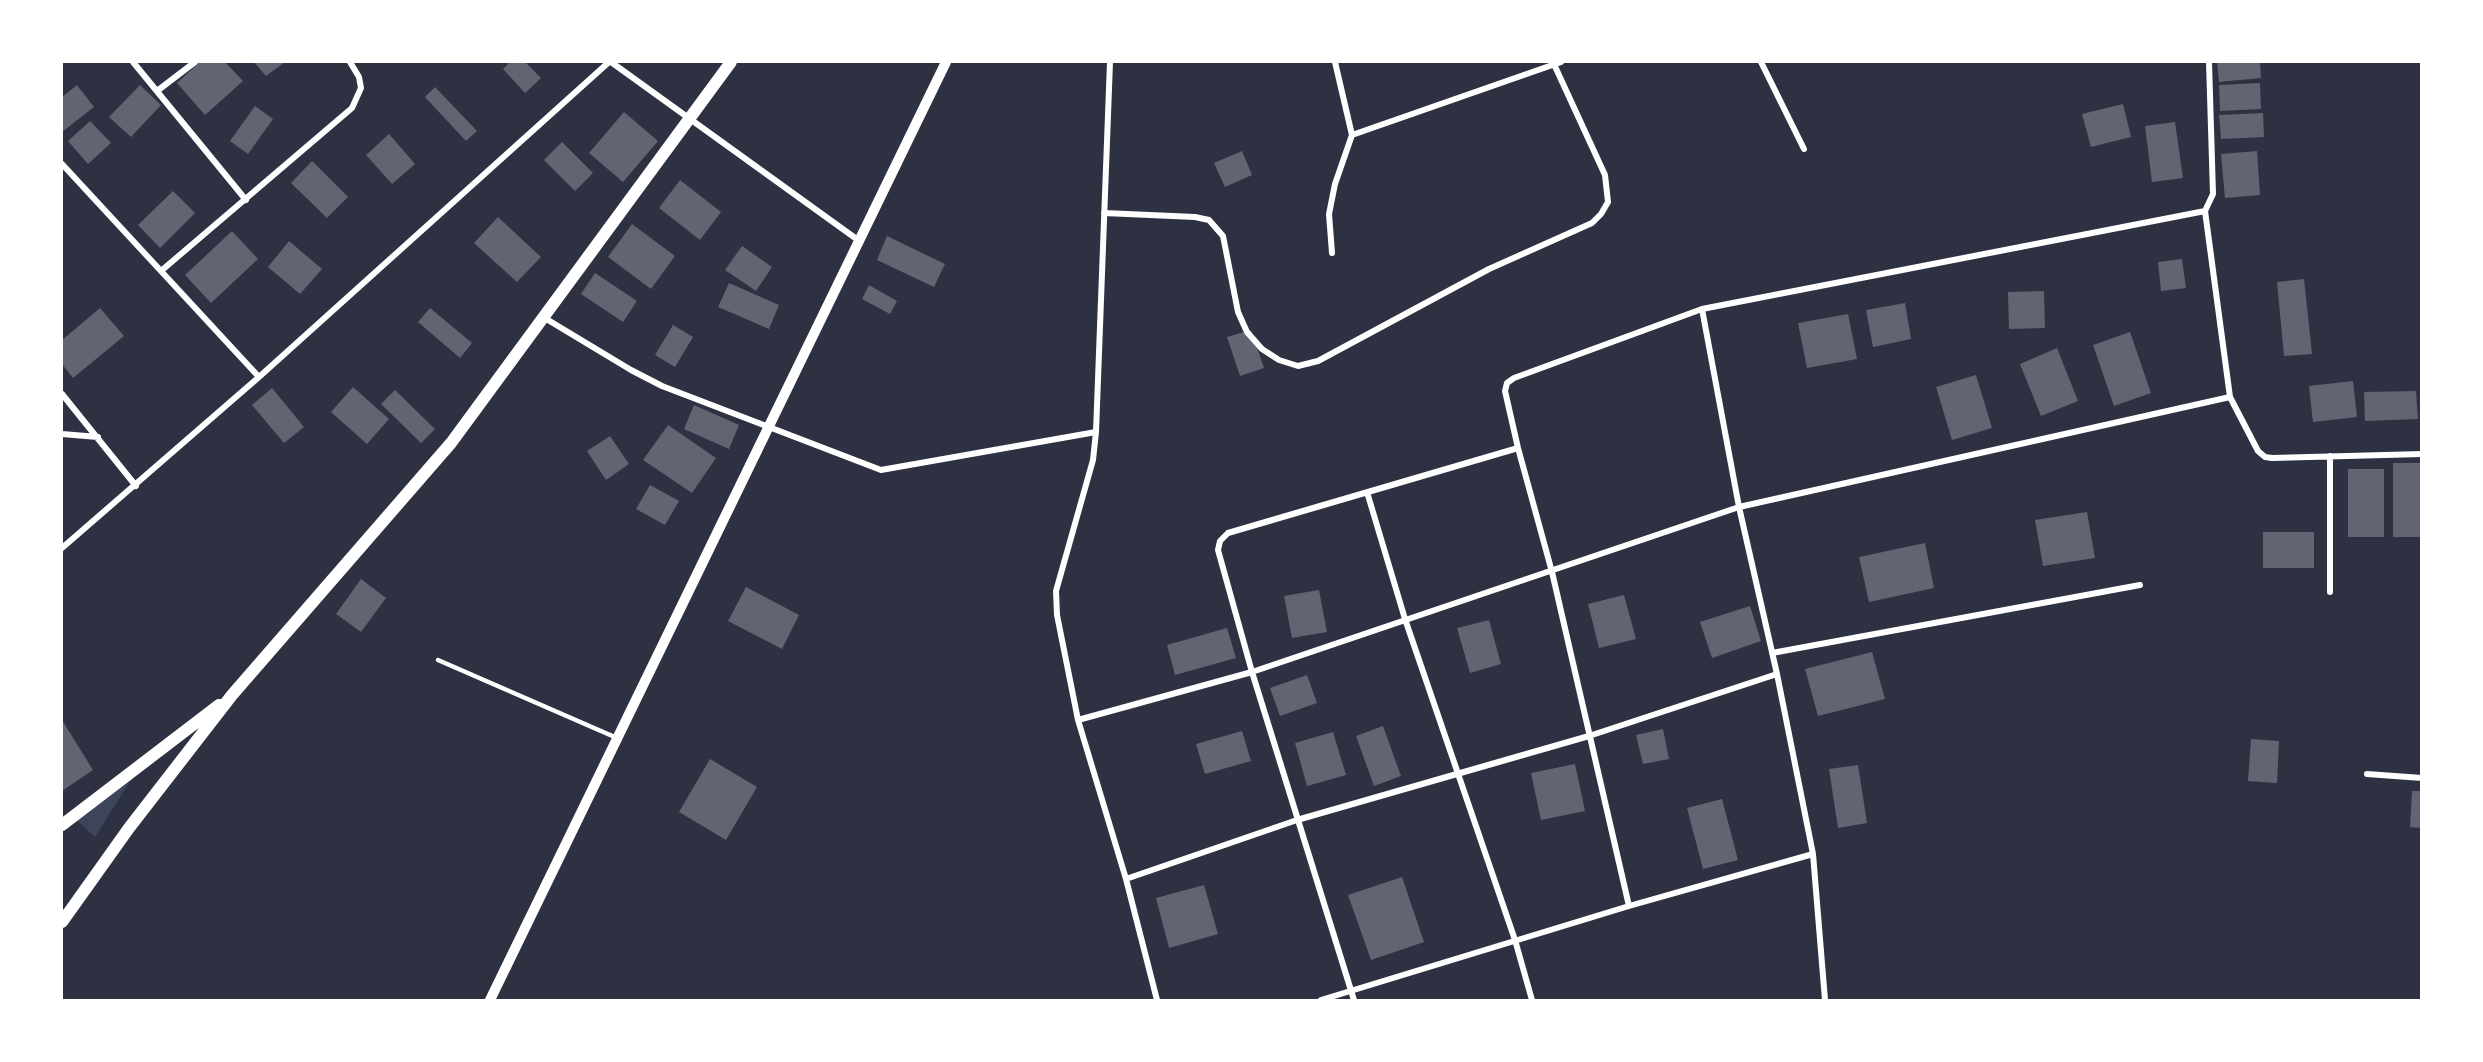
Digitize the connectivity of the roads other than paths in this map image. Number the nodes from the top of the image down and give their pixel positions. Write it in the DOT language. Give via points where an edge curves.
graph roads {
  1 [pos="133,62"];
  2 [pos="195,62"];
  3 [pos="350,62"];
  4 [pos="610,62"];
  5 [pos="731,62"];
  6 [pos="946,62"];
  7 [pos="1110,62"];
  8 [pos="1335,62"];
  9 [pos="1557,62"];
  10 [pos="1761,62"];
  11 [pos="2209,62"];
  12 [pos="157,91"];
  13 [pos="689,119"];
  14 [pos="1352,135"];
  15 [pos="1804,149"];
  16 [pos="62,164"];
  17 [pos="246,200"];
  18 [pos="2205,211"];
  19 [pos="1104,213"];
  20 [pos="858,240"];
  21 [pos="1332,253"];
  22 [pos="161,271"];
  23 [pos="1702,309"];
  24 [pos="543,316"];
  25 [pos="259,377"];
  26 [pos="62,394"];
  27 [pos="2230,397"];
  28 [pos="770,427"];
  29 [pos="1096,432"];
  30 [pos="62,434"];
  31 [pos="98,436"];
  32 [pos="1518,448"];
  33 [pos="2421,454"];
  34 [pos="2330,456"];
  35 [pos="136,486"];
  36 [pos="1367,492"];
  37 [pos="1739,507"];
  38 [pos="62,548"];
  39 [pos="1552,572"];
  40 [pos="2140,585"];
  41 [pos="2330,592"];
  42 [pos="1405,619"];
  43 [pos="1772,653"];
  44 [pos="438,660"];
  45 [pos="1252,672"];
  46 [pos="1777,674"];
  47 [pos="232,695"];
  48 [pos="1078,720"];
  49 [pos="1589,735"];
  50 [pos="617,738"];
  51 [pos="1457,773"];
  52 [pos="2367,774"];
  53 [pos="2421,778"];
  54 [pos="1297,820"];
  55 [pos="62,825"];
  56 [pos="1813,854"];
  57 [pos="1126,879"];
  58 [pos="1629,906"];
  59 [pos="62,922"];
  60 [pos="1515,940"];
  61 [pos="1352,991"];
  62 [pos="490,1000"];
  63 [pos="1157,1000"];
  64 [pos="1321,1000"];
  65 [pos="1354,1000"];
  66 [pos="1532,1000"];
  67 [pos="1825,1000"];
  1 -- 12 [label="street"];
  2 -- 12 [label="street"];
  3 -- 17 [label="street" via="361,88 352,108"];
  4 -- 13 [label="street"];
  4 -- 25 [label="street"];
  5 -- 13 [label="main road"];
  6 -- 20 [label="street"];
  7 -- 19 [label="street"];
  8 -- 14 [label="street"];
  9 -- 14 [label="street"];
  9 -- 19 [label="street" via="1605,175 1608,202 1602,214 1592,223 1489,269 1318,361 1298,366 1279,360 1247,332 1238,312 1223,236 1209,220"];
  10 -- 15 [label="street"];
  11 -- 18 [label="street" via="2213,194"];
  12 -- 17 [label="street"];
  13 -- 20 [label="street"];
  13 -- 24 [label="main road"];
  14 -- 21 [label="street" via="1329,214"];
  16 -- 22 [label="street"];
  17 -- 22 [label="street"];
  18 -- 23 [label="street"];
  18 -- 27 [label="street"];
  19 -- 29 [label="street"];
  20 -- 28 [label="street"];
  22 -- 25 [label="street"];
  23 -- 32 [label="street" via="1507,383 1505,391"];
  23 -- 37 [label="street"];
  24 -- 28 [label="street" via="662,386"];
  24 -- 47 [label="main road" via="451,443"];
  25 -- 35 [label="street"];
  26 -- 31 [label="street"];
  27 -- 34 [label="street" via="2258,451 2265,457"];
  27 -- 37 [label="street"];
  28 -- 29 [label="street" via="881,470"];
  28 -- 50 [label="street"];
  29 -- 48 [label="street" via="1093,460 1056,591 1057,615"];
  30 -- 31 [label="street"];
  31 -- 35 [label="street"];
  32 -- 36 [label="street"];
  32 -- 39 [label="street"];
  33 -- 34 [label="street"];
  34 -- 41 [label="street"];
  35 -- 38 [label="street"];
  36 -- 42 [label="street"];
  36 -- 45 [label="street" via="1228,533 1220,541 1218,550"];
  37 -- 39 [label="street"];
  37 -- 43 [label="street"];
  39 -- 42 [label="street"];
  39 -- 49 [label="street"];
  40 -- 43 [label="street"];
  42 -- 45 [label="street"];
  42 -- 51 [label="street"];
  43 -- 46 [label="street"];
  44 -- 50 [label="lane"];
  45 -- 48 [label="street"];
  45 -- 54 [label="street"];
  46 -- 49 [label="street"];
  46 -- 56 [label="street"];
  47 -- 55 [label="main road"];
  47 -- 59 [label="main road"];
  48 -- 57 [label="street"];
  49 -- 51 [label="street"];
  49 -- 58 [label="street"];
  50 -- 62 [label="street"];
  51 -- 54 [label="street"];
  51 -- 60 [label="street"];
  52 -- 53 [label="street"];
  54 -- 57 [label="street"];
  54 -- 61 [label="street"];
  56 -- 58 [label="street"];
  56 -- 67 [label="street"];
  57 -- 63 [label="street"];
  58 -- 60 [label="street"];
  60 -- 61 [label="street"];
  60 -- 66 [label="street"];
  61 -- 64 [label="street"];
  61 -- 65 [label="street"];
}
